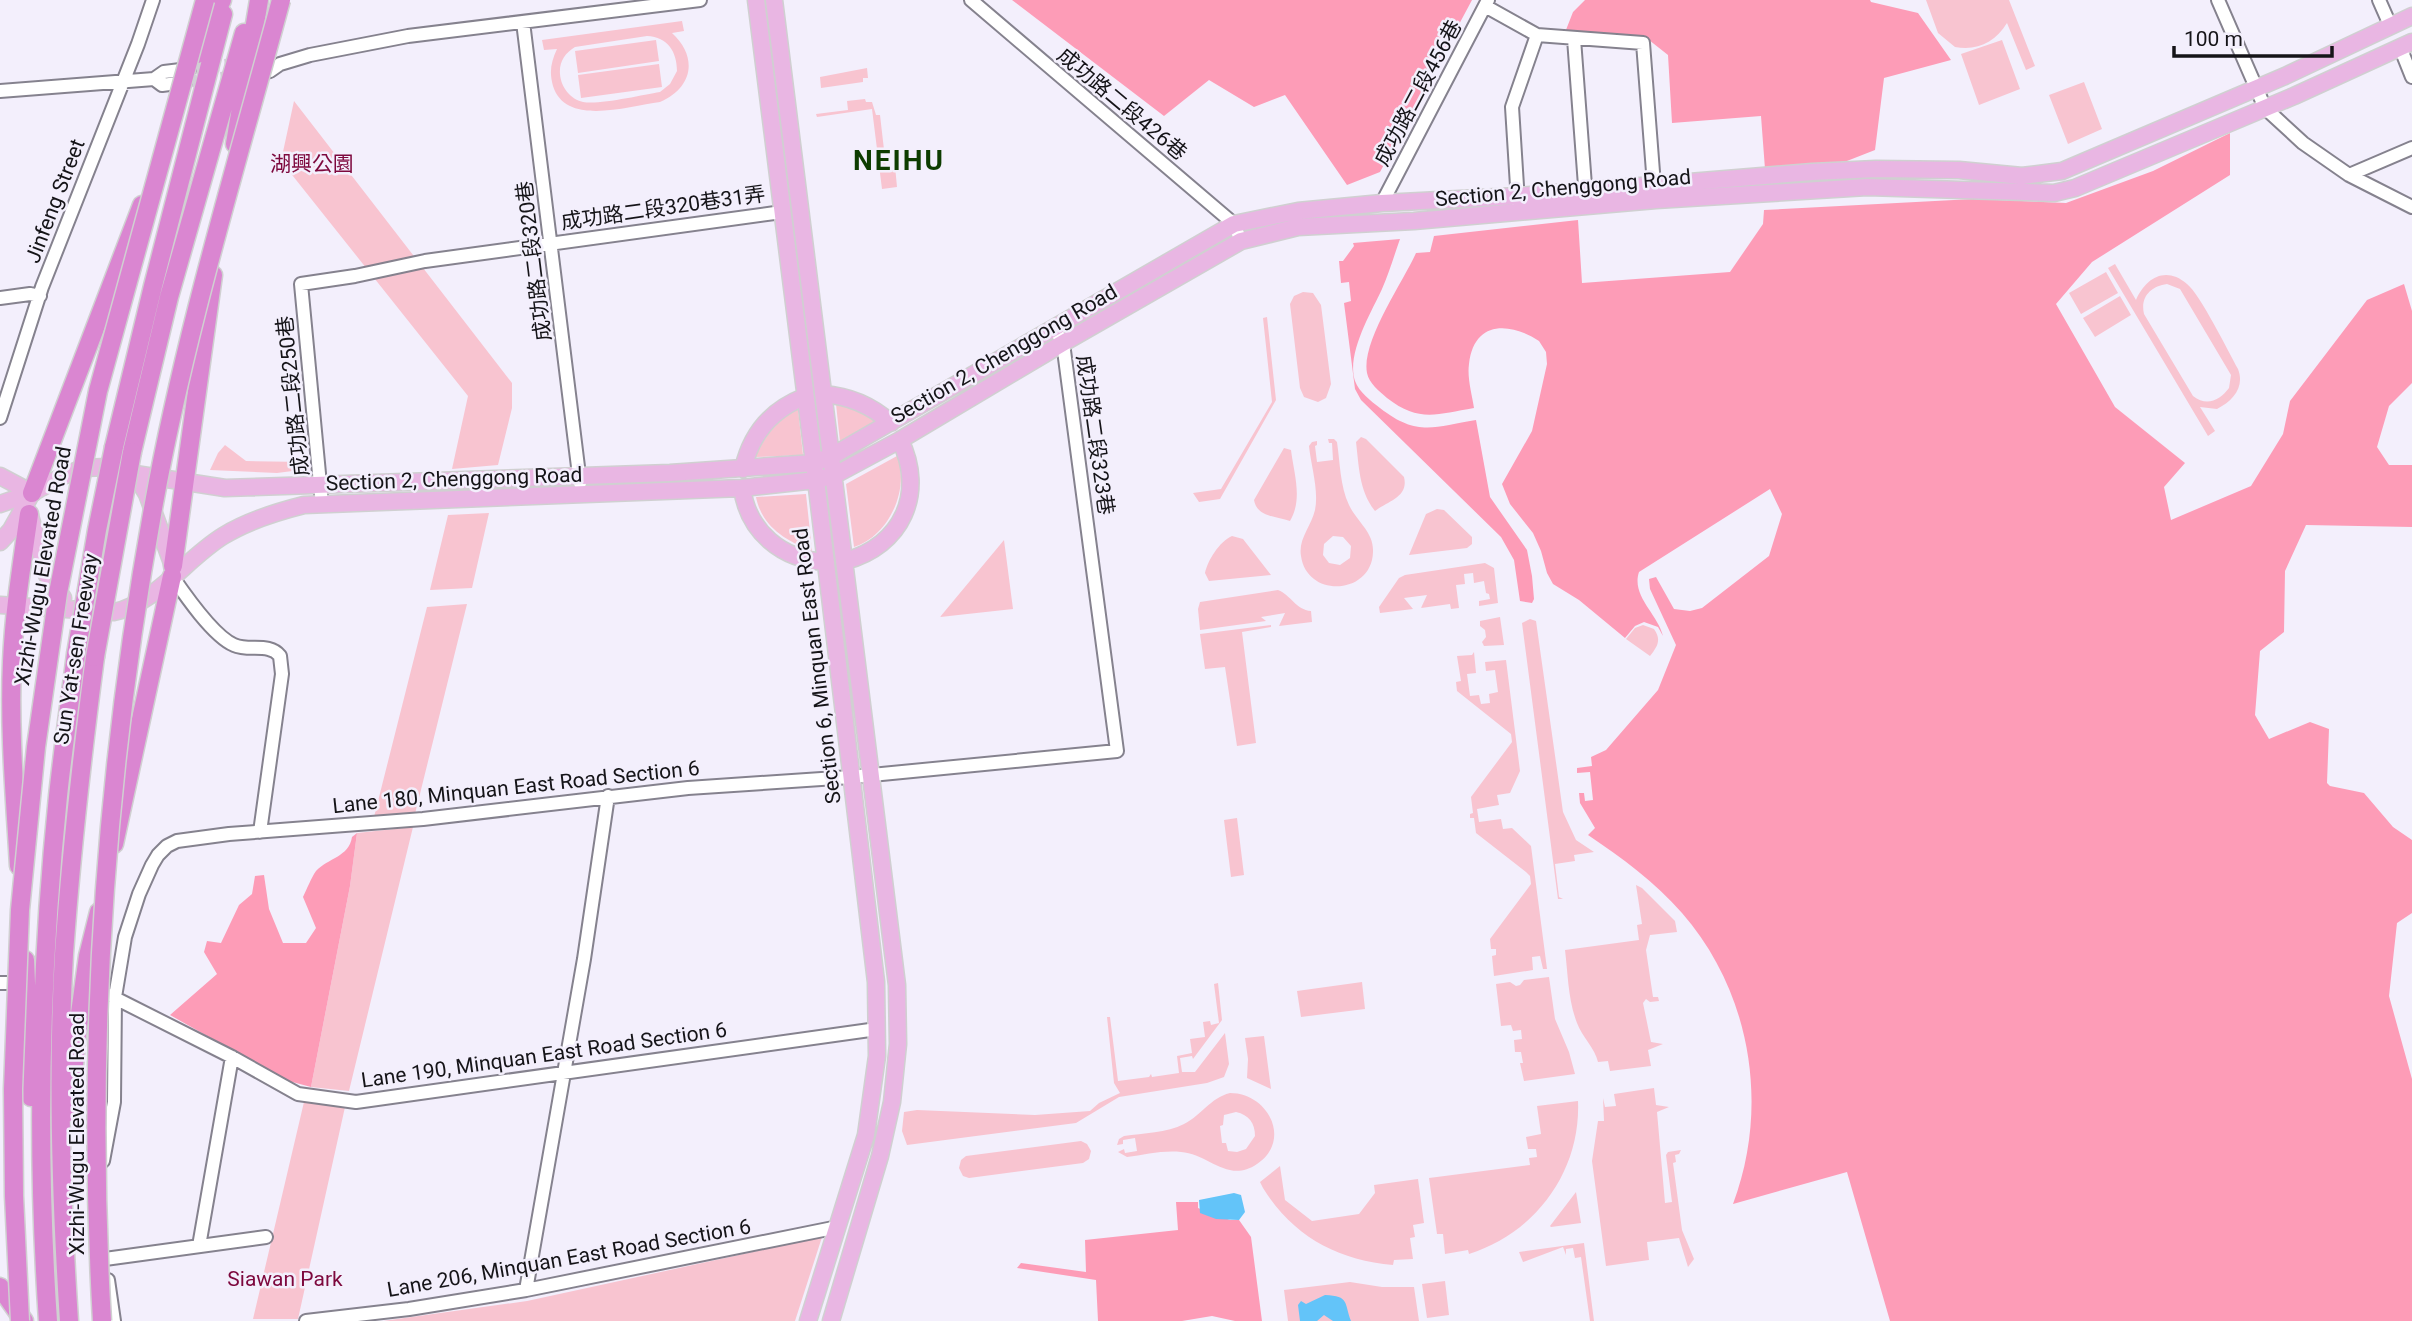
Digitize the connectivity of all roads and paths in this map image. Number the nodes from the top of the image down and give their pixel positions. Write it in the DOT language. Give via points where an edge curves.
graph roads {
  1 [pos="153,0"];
  2 [pos="205,0"];
  3 [pos="224,0"];
  4 [pos="257,0"];
  5 [pos="281,0"];
  6 [pos="700,0"];
  7 [pos="755,0"];
  8 [pos="774,0"];
  9 [pos="971,0"];
  10 [pos="2218,0"];
  11 [pos="2379,0"];
  12 [pos="1486,3"];
  13 [pos="2412,16"];
  14 [pos="523,22"];
  15 [pos="2390,25"];
  16 [pos="1537,35"];
  17 [pos="1574,39"];
  18 [pos="2406,44"];
  19 [pos="251,68"];
  20 [pos="187,76"];
  21 [pos="2412,77"];
  22 [pos="123,82"];
  23 [pos="2256,89"];
  24 [pos="0,91"];
  25 [pos="2265,108"];
  26 [pos="2412,148"];
  27 [pos="2349,175"];
  28 [pos="1654,185"];
  29 [pos="1585,197"];
  30 [pos="1382,203"];
  31 [pos="1519,204"];
  32 [pos="2412,207"];
  33 [pos="782,212"];
  34 [pos="1234,224"];
  35 [pos="1241,241"];
  36 [pos="550,242"];
  37 [pos="301,284"];
  38 [pos="40,296"];
  39 [pos="0,298"];
  40 [pos="1054,328"];
  41 [pos="1063,343"];
  42 [pos="823,394"];
  43 [pos="804,397"];
  44 [pos="0,418"];
  45 [pos="891,423"];
  46 [pos="900,440"];
  47 [pos="123,450"];
  48 [pos="832,456"];
  49 [pos="814,463"];
  50 [pos="743,469"];
  51 [pos="135,474"];
  52 [pos="0,475"];
  53 [pos="835,475"];
  54 [pos="580,478"];
  55 [pos="816,480"];
  56 [pos="186,483"];
  57 [pos="321,486"];
  58 [pos="742,488"];
  59 [pos="32,493"];
  60 [pos="581,495"];
  61 [pos="0,504"];
  62 [pos="322,505"];
  63 [pos="29,514"];
  64 [pos="0,542"];
  65 [pos="845,561"];
  66 [pos="826,562"];
  67 [pos="173,571"];
  68 [pos="8,606"];
  69 [pos="88,611"];
  70 [pos="1117,751"];
  71 [pos="871,775"];
  72 [pos="852,777"];
  73 [pos="608,796"];
  74 [pos="260,832"];
  75 [pos="0,983"];
  76 [pos="15,983"];
  77 [pos="92,988"];
  78 [pos="115,997"];
  79 [pos="877,1029"];
  80 [pos="232,1057"];
  81 [pos="565,1073"];
  82 [pos="40,1140"];
  83 [pos="60,1153"];
  84 [pos="838,1227"];
  85 [pos="265,1237"];
  86 [pos="199,1246"];
  87 [pos="105,1259"];
  88 [pos="0,1287"];
  89 [pos="526,1290"];
  90 [pos="22,1321"];
  91 [pos="48,1321"];
  92 [pos="69,1321"];
  93 [pos="102,1321"];
  94 [pos="114,1321"];
  95 [pos="306,1321"];
  96 [pos="808,1321"];
  97 [pos="831,1321"];
  1 -- 22 [label="street, Jinfeng Street"];
  2 -- 90 [label="highway, Xizhi-Wugu Elevated Road, bridge" via="98,391 58,593 36,747 20,910 13,1089"];
  3 -- 47 [label="highway, Sun Yat-sen Freeway" via="153,286"];
  3 -- 59 [label="highway" via="203,38"];
  4 -- 47 [label="highway, Sun Yat-sen Freeway"];
  4 -- 56 [label="highway" via="209,297"];
  5 -- 93 [label="highway, Xizhi-Wugu Elevated Road, bridge" via="194,321 155,499 130,645 110,834 99,1009 96,1219"];
  6 -- 14 [label="street"];
  7 -- 33 [label="main road, Section 6, Minquan East Road"];
  8 -- 42 [label="main road, Section 6, Minquan East Road"];
  9 -- 34 [label="street, 成功路二段426巷"];
  10 -- 23 [label="street"];
  11 -- 15 [label="street"];
  12 -- 16 [label="street"];
  12 -- 30 [label="street, 成功路二段456巷"];
  13 -- 15 [label="main road, Section 2, Chenggong Road"];
  14 -- 19 [label="street" via="408,36 280,64 270,60"];
  14 -- 36 [label="street, 成功路二段320巷"];
  15 -- 23 [label="main road, Section 2, Chenggong Road"];
  16 -- 17 [label="street"];
  16 -- 31 [label="street" via="1512,107"];
  17 -- 28 [label="street" via="1643,43"];
  17 -- 29 [label="street"];
  18 -- 21 [label="street"];
  18 -- 25 [label="main road, Section 2, Chenggong Road"];
  20 -- 22 [label="street" via="164,72 153,79"];
  22 -- 24 [label="street"];
  22 -- 38 [label="street, Jinfeng Street"];
  23 -- 25 [label="street"];
  23 -- 28 [label="main road, Section 2, Chenggong Road" via="2062,171 2022,176 1876,169"];
  25 -- 27 [label="street" via="2304,144"];
  25 -- 29 [label="main road, Section 2, Chenggong Road" via="2054,193 1867,187"];
  26 -- 27 [label="street"];
  27 -- 32 [label="street"];
  28 -- 29 [label="main road, Section 2, Chenggong Road"];
  29 -- 31 [label="main road, Section 2, Chenggong Road"];
  30 -- 31 [label="main road, Section 2, Chenggong Road"];
  30 -- 34 [label="main road, Section 2, Chenggong Road" via="1298,211"];
  31 -- 35 [label="main road, Section 2, Chenggong Road" via="1414,221 1298,227"];
  33 -- 36 [label="street, 成功路二段320巷31弄"];
  33 -- 43 [label="main road, Section 6, Minquan East Road"];
  34 -- 35 [label="street, 成功路二段426巷"];
  34 -- 40 [label="main road, Section 2, Chenggong Road"];
  35 -- 41 [label="main road, Section 2, Chenggong Road"];
  36 -- 37 [label="street, 成功路二段320巷31弄"];
  36 -- 54 [label="street, 成功路二段320巷"];
  37 -- 57 [label="street, 成功路二段250巷"];
  38 -- 39 [label="street"];
  38 -- 44 [label="street, Jinfeng Street"];
  40 -- 41 [label="street, 成功路二段323巷"];
  40 -- 45 [label="main road, Section 2, Chenggong Road"];
  41 -- 46 [label="main road, Section 2, Chenggong Road"];
  41 -- 70 [label="street, 成功路二段323巷"];
  42 -- 45 [label="main road" via="860,402"];
  42 -- 48 [label="main road, Section 6, Minquan East Road"];
  43 -- 49 [label="main road, Section 6, Minquan East Road"];
  43 -- 50 [label="main road" via="779,410 759,430"];
  45 -- 48 [label="main road, Section 2, Chenggong Road"];
  46 -- 53 [label="main road, Section 2, Chenggong Road"];
  46 -- 65 [label="main road" via="909,462 911,486 901,520 878,547"];
  47 -- 82 [label="highway, Sun Yat-sen Freeway, bridge" via="97,530 58,797"];
  47 -- 83 [label="highway, Sun Yat-sen Freeway, bridge" via="78,789 66,931"];
  48 -- 49 [label="main road, Section 2, Chenggong Road"];
  48 -- 53 [label="main road, Section 6, Minquan East Road"];
  49 -- 50 [label="main road, Section 2, Chenggong Road"];
  49 -- 55 [label="main road, Section 6, Minquan East Road"];
  50 -- 54 [label="main road, Section 2, Chenggong Road"];
  51 -- 56 [label="main road, Section 2, Chenggong Road"];
  51 -- 59 [label="main road, Section 2, Chenggong Road" via="107,467 83,468"];
  51 -- 67 [label="main road" via="147,494"];
  52 -- 59 [label="main road"];
  53 -- 55 [label="main road, Section 2, Chenggong Road"];
  53 -- 65 [label="main road, Section 6, Minquan East Road"];
  54 -- 57 [label="main road, Section 2, Chenggong Road"];
  54 -- 60 [label="street, 成功路二段320巷"];
  55 -- 58 [label="main road, Section 2, Chenggong Road"];
  55 -- 66 [label="main road, Section 6, Minquan East Road"];
  56 -- 57 [label="main road, Section 2, Chenggong Road" via="225,488"];
  56 -- 67 [label="highway"];
  57 -- 62 [label="street, 成功路二段250巷"];
  58 -- 60 [label="main road, Section 2, Chenggong Road"];
  58 -- 66 [label="main road" via="750,516 768,540 795,557"];
  59 -- 61 [label="main road, Section 2, Chenggong Road"];
  59 -- 63 [label="main road"];
  59 -- 64 [label="main road"];
  60 -- 62 [label="main road, Section 2, Chenggong Road"];
  62 -- 67 [label="main road, Section 2, Chenggong Road" via="277,512 224,535"];
  63 -- 68 [label="highway"];
  63 -- 69 [label="main road" via="47,575 66,602"];
  65 -- 71 [label="main road, Section 6, Minquan East Road"];
  66 -- 72 [label="main road, Section 6, Minquan East Road"];
  67 -- 69 [label="main road, Section 2, Chenggong Road" via="132,607"];
  67 -- 74 [label="street" via="201,615 228,641 270,648 280,656 282,674"];
  67 -- 83 [label="highway" via="88,956 71,1111"];
  68 -- 69 [label="main road, Section 2, Chenggong Road"];
  68 -- 82 [label="highway" via="31,1098"];
  70 -- 71 [label="street, Lane 180, Minquan East Road Section 6"];
  71 -- 72 [label="street, Lane 180, Minquan East Road Section 6"];
  71 -- 97 [label="main road, Section 6, Minquan East Road" via="897,985 898,1044 880,1156"];
  72 -- 73 [label="street, Lane 180, Minquan East Road Section 6"];
  72 -- 79 [label="main road, Section 6, Minquan East Road" via="876,982"];
  73 -- 74 [label="street, Lane 180, Minquan East Road Section 6" via="423,819"];
  73 -- 81 [label="street"];
  74 -- 78 [label="street, Lane 180, Minquan East Road Section 6" via="188,838 167,846 152,865 129,921"];
  75 -- 76 [label="street"];
  77 -- 78 [label="street, Lane 190, Minquan East Road Section 6"];
  78 -- 80 [label="street, Lane 190, Minquan East Road Section 6"];
  78 -- 87 [label="street" via="114,1102 101,1177"];
  79 -- 81 [label="street, Lane 190, Minquan East Road Section 6"];
  79 -- 84 [label="main road, Section 6, Minquan East Road" via="866,1135"];
  80 -- 81 [label="street, Lane 190, Minquan East Road Section 6" via="298,1094 356,1102"];
  80 -- 86 [label="street"];
  81 -- 89 [label="street"];
  82 -- 91 [label="highway, Sun Yat-sen Freeway"];
  83 -- 92 [label="highway, Sun Yat-sen Freeway"];
  84 -- 89 [label="street, Lane 206, Minquan East Road Section 6"];
  84 -- 96 [label="main road, Section 6, Minquan East Road"];
  85 -- 86 [label="street"];
  86 -- 87 [label="street"];
  87 -- 94 [label="street"];
  88 -- 90 [label="highway"];
  89 -- 95 [label="street, Lane 206, Minquan East Road Section 6"];
}
